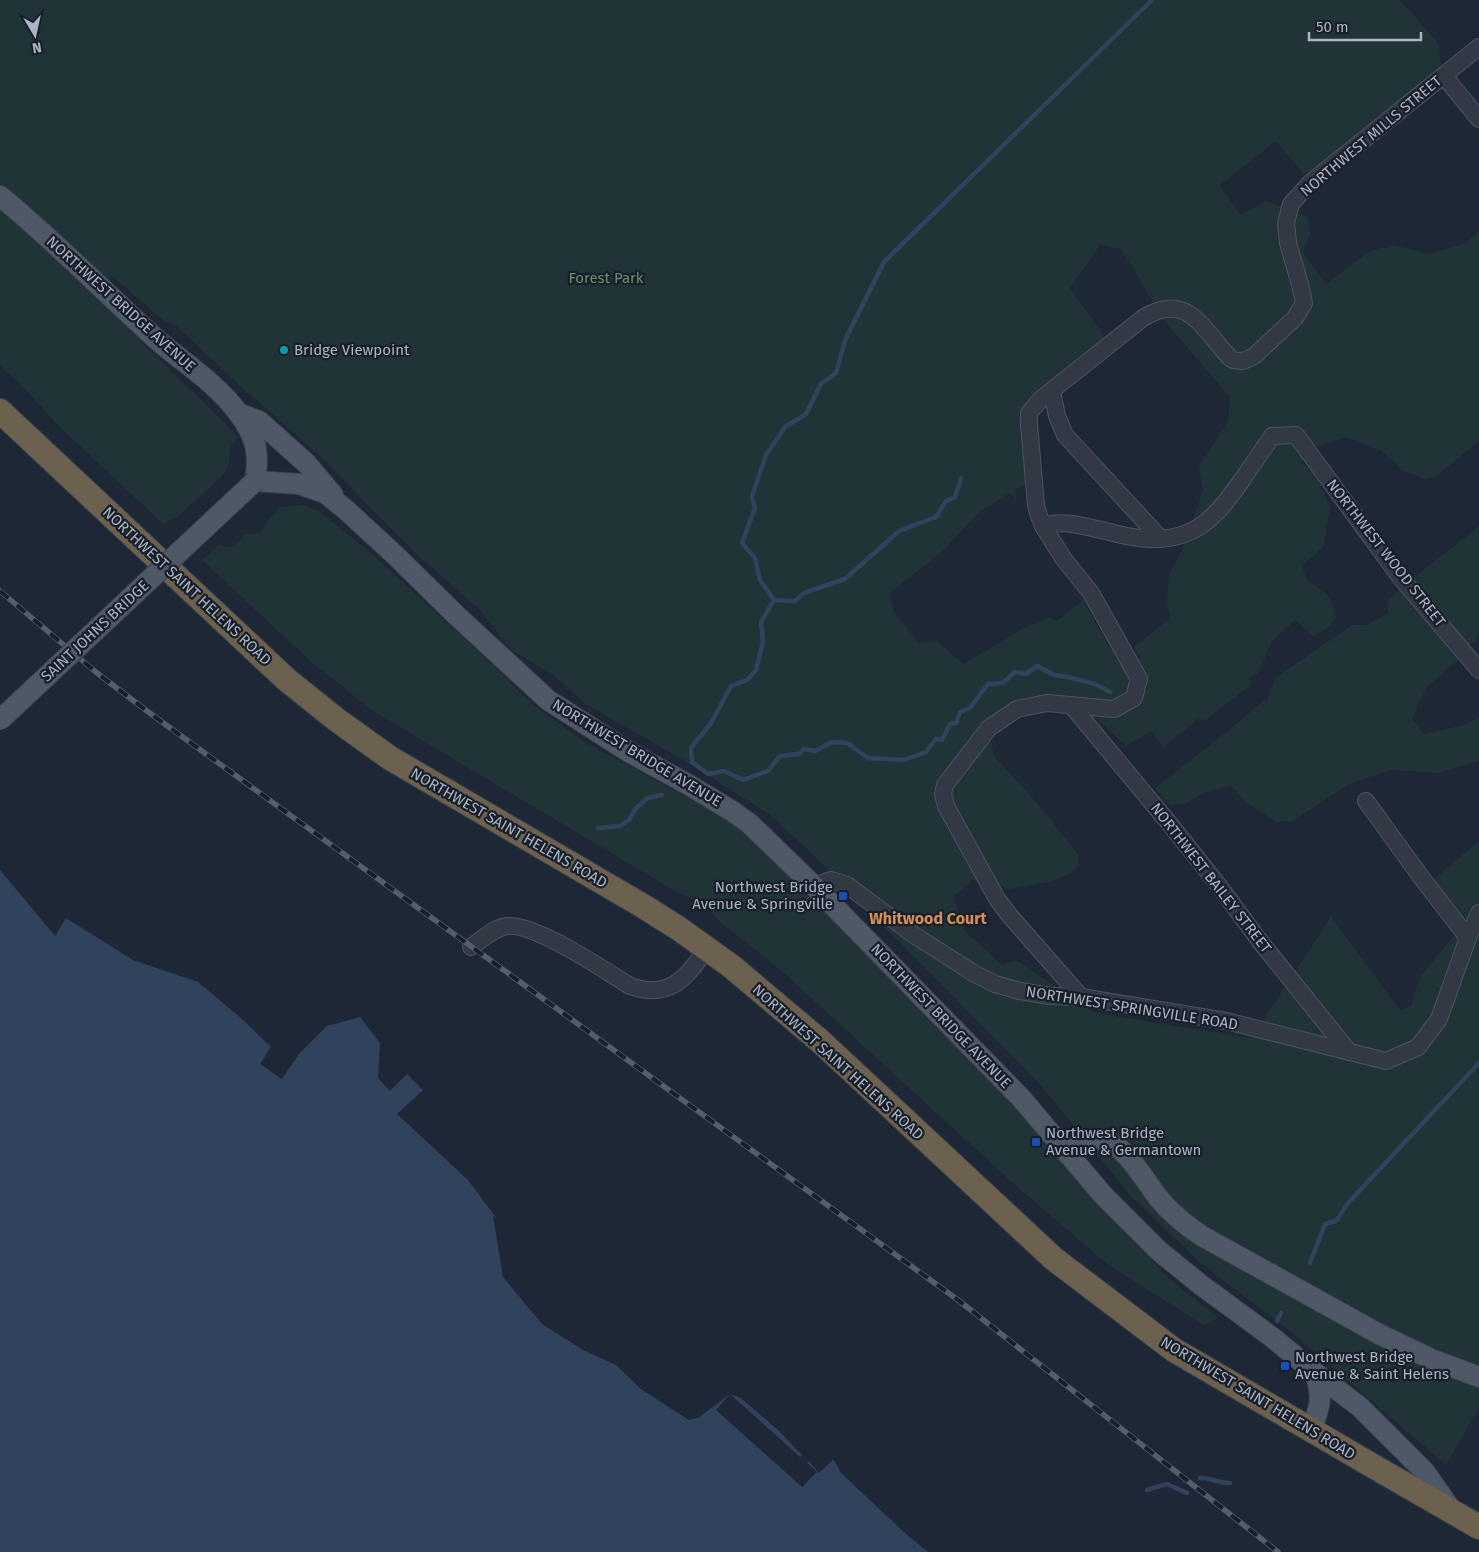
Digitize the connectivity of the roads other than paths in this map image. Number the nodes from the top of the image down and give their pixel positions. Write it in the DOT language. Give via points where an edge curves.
graph roads {
  1 [pos="1479,47"];
  2 [pos="1444,76"];
  3 [pos="1479,119"];
  4 [pos="0,196"];
  5 [pos="1052,391"];
  6 [pos="0,411"];
  7 [pos="240,414"];
  8 [pos="255,481"];
  9 [pos="345,509"];
  10 [pos="1043,526"];
  11 [pos="1161,539"];
  12 [pos="1479,670"];
  13 [pos="1071,705"];
  14 [pos="0,720"];
  15 [pos="1366,801"];
  16 [pos="814,886"];
  17 [pos="1479,913"];
  18 [pos="1468,938"];
  19 [pos="471,946"];
  20 [pos="707,949"];
  21 [pos="1081,997"];
  22 [pos="1349,1052"];
  23 [pos="1067,1153"];
  24 [pos="1314,1372"];
  25 [pos="1479,1377"];
  26 [pos="1311,1430"];
  27 [pos="1453,1512"];
  28 [pos="1479,1526"];
  1 -- 2 [label="street, NORTHWEST MILLS STREET"];
  2 -- 3 [label="street"];
  2 -- 5 [label="street, NORTHWEST MILLS STREET" via="1310,183 1290,204 1286,234 1304,303 1296,318 1254,356 1238,362 1230,358 1192,315 1168,308 1143,318"];
  4 -- 7 [label="main road, NORTHWEST BRIDGE AVENUE" via="153,336 222,394"];
  5 -- 10 [label="street, NORTHWEST MILLS STREET" via="1030,413 1029,424 1036,505"];
  5 -- 11 [label="street" via="1056,416 1065,435"];
  6 -- 20 [label="highway, NORTHWEST SAINT HELENS ROAD" via="287,680 337,720 390,758 643,906"];
  7 -- 8 [label="main road, NORTHWEST BRIDGE AVENUE" via="252,436 258,457"];
  7 -- 9 [label="main road, NORTHWEST BRIDGE AVENUE" via="259,421 306,462"];
  8 -- 9 [label="main road, NORTHWEST BRIDGE AVENUE" via="299,484 316,489"];
  8 -- 14 [label="main road, SAINT JOHNS BRIDGE, bridge"];
  9 -- 16 [label="main road, NORTHWEST BRIDGE AVENUE" via="548,700 644,761 732,811 756,829"];
  10 -- 11 [label="street" via="1070,523 1127,536"];
  10 -- 13 [label="street, NORTHWEST MILLS STREET" via="1091,593 1139,679 1134,698 1114,709"];
  11 -- 12 [label="street, NORTHWEST WOOD STREET" via="1187,534 1209,521 1224,507 1272,436 1296,435 1400,577"];
  13 -- 21 [label="street, NORTHWEST MILLS STREET" via="1046,703 1018,709 989,728 945,786 943,794 946,806 997,899"];
  13 -- 22 [label="street, NORTHWEST BAILEY STREET" via="1169,822"];
  15 -- 18 [label="street"];
  16 -- 21 [label="street, NORTHWEST SPRINGVILLE ROAD" via="831,880 847,885 914,935 996,984 1050,996"];
  16 -- 23 [label="main road, NORTHWEST BRIDGE AVENUE" via="1021,1098"];
  17 -- 18 [label="street, NORTHWEST SPRINGVILLE ROAD"];
  18 -- 22 [label="street, NORTHWEST SPRINGVILLE ROAD" via="1440,1018 1418,1047 1386,1061"];
  19 -- 20 [label="street" via="500,928 527,928 630,986 655,991 682,980"];
  20 -- 26 [label="highway, NORTHWEST SAINT HELENS ROAD" via="820,1041 1054,1259 1174,1350"];
  21 -- 22 [label="street, NORTHWEST SPRINGVILLE ROAD" via="1226,1021"];
  23 -- 24 [label="main road, NORTHWEST BRIDGE AVENUE" via="1159,1251"];
  23 -- 25 [label="main road" via="1078,1143 1108,1140 1126,1155 1162,1202 1184,1224 1202,1236 1379,1334 1430,1359"];
  24 -- 26 [label="main road" via="1320,1386 1321,1401"];
  24 -- 27 [label="main road, NORTHWEST BRIDGE AVENUE" via="1360,1407 1425,1472"];
  26 -- 27 [label="highway, NORTHWEST SAINT HELENS ROAD"];
  27 -- 28 [label="highway, NORTHWEST SAINT HELENS ROAD"];
}
